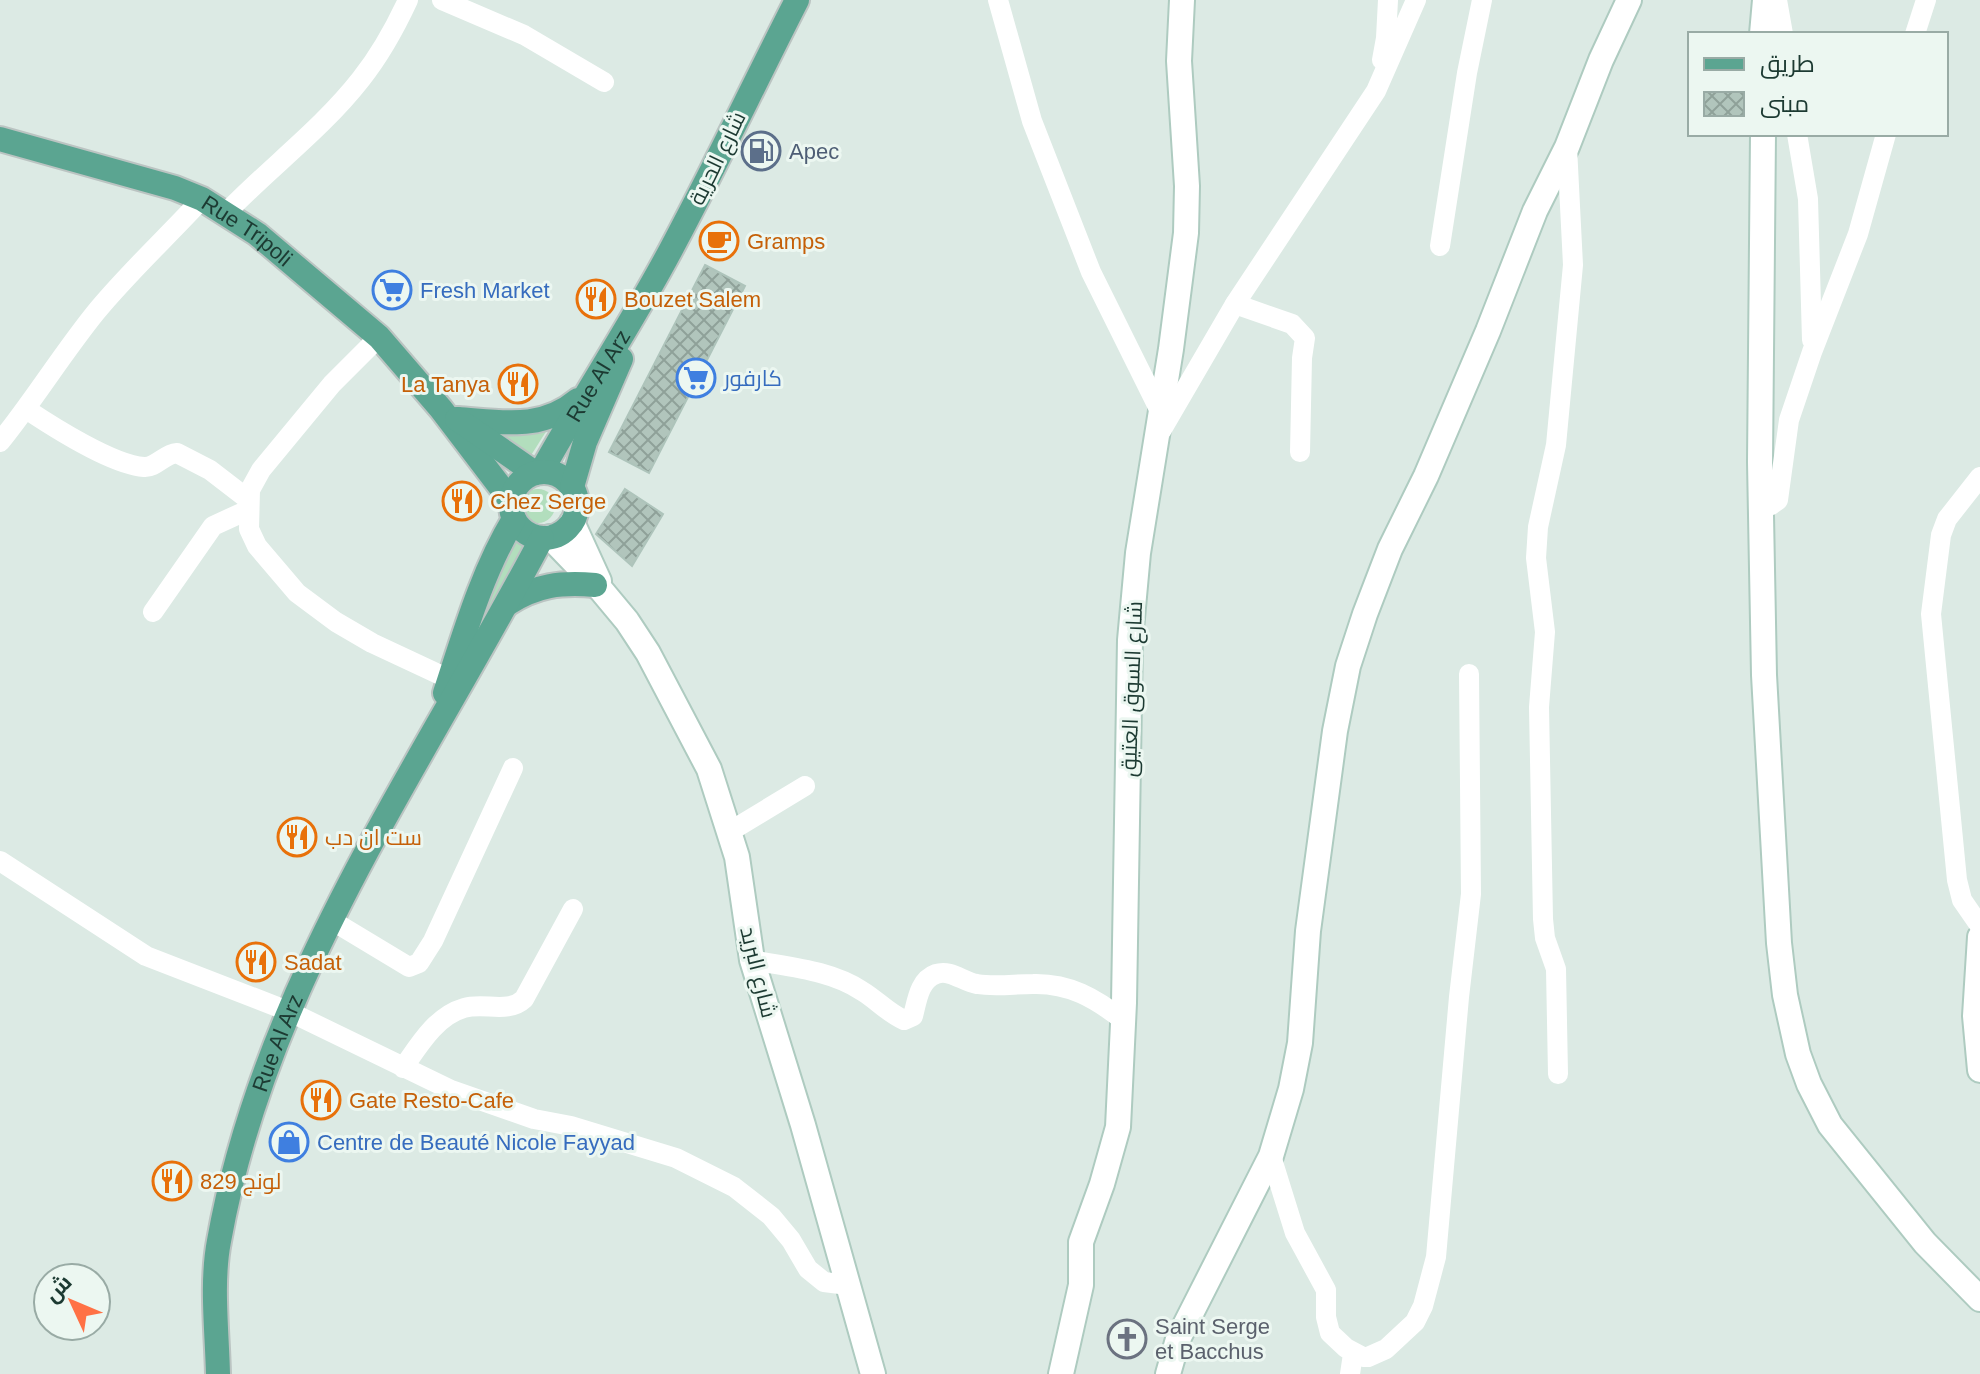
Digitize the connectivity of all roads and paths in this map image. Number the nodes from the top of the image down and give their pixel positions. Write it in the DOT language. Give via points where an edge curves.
graph roads {
  1 [pos="408,0"];
  2 [pos="442,0"];
  3 [pos="797,0"];
  4 [pos="998,0"];
  5 [pos="1182,0"];
  6 [pos="1388,0"];
  7 [pos="1416,0"];
  8 [pos="1482,0"];
  9 [pos="1629,0"];
  10 [pos="1765,0"];
  11 [pos="1777,0"];
  12 [pos="1926,0"];
  13 [pos="1762,32"];
  14 [pos="1783,32"];
  15 [pos="1916,32"];
  16 [pos="604,82"];
  17 [pos="1376,91"];
  18 [pos="1763,136"];
  19 [pos="1797,136"];
  20 [pos="1885,136"];
  21 [pos="0,139"];
  22 [pos="1567,147"];
  23 [pos="202,199"];
  24 [pos="225,214"];
  25 [pos="1440,246"];
  26 [pos="1235,304"];
  27 [pos="635,315"];
  28 [pos="379,337"];
  29 [pos="1812,352"];
  30 [pos="583,396"];
  31 [pos="26,409"];
  32 [pos="1160,411"];
  33 [pos="449,414"];
  34 [pos="1155,441"];
  35 [pos="0,442"];
  36 [pos="1300,452"];
  37 [pos="538,472"];
  38 [pos="1980,477"];
  39 [pos="572,487"];
  40 [pos="1762,504"];
  41 [pos="248,505"];
  42 [pos="513,510"];
  43 [pos="572,522"];
  44 [pos="546,537"];
  45 [pos="598,588"];
  46 [pos="507,604"];
  47 [pos="153,612"];
  48 [pos="1469,674"];
  49 [pos="449,679"];
  50 [pos="428,741"];
  51 [pos="513,768"];
  52 [pos="805,786"];
  53 [pos="729,832"];
  54 [pos="0,861"];
  55 [pos="573,909"];
  56 [pos="331,920"];
  57 [pos="1980,926"];
  58 [pos="1980,937"];
  59 [pos="752,960"];
  60 [pos="288,1011"];
  61 [pos="1123,1020"];
  62 [pos="403,1068"];
  63 [pos="1980,1070"];
  64 [pos="1558,1074"];
  65 [pos="1271,1156"];
  66 [pos="847,1281"];
  67 [pos="1980,1299"];
  68 [pos="1352,1364"];
  69 [pos="218,1374"];
  70 [pos="873,1374"];
  71 [pos="1061,1374"];
  72 [pos="1168,1374"];
  1 -- 24 [label="street" via="360,80"];
  2 -- 16 [label="street" via="524,35"];
  3 -- 27 [label="main road, شارع الحرية"];
  4 -- 32 [label="street" via="1032,121 1091,272"];
  5 -- 32 [label="street, شارع السوق العتيق" via="1179,61 1186,233"];
  6 -- 17 [label="street"];
  7 -- 17 [label="street"];
  8 -- 25 [label="street"];
  9 -- 22 [label="street"];
  10 -- 13 [label="street"];
  11 -- 14 [label="street"];
  12 -- 15 [label="street"];
  17 -- 26 [label="street"];
  18 -- 40 [label="street"];
  19 -- 29 [label="street" via="1808,199"];
  20 -- 29 [label="street" via="1858,234"];
  21 -- 23 [label="main road, Rue Tripoli"];
  22 -- 64 [label="street" via="1573,265 1556,445 1536,558 1545,632 1539,707 1543,919 1556,969"];
  22 -- 65 [label="street" via="1390,549 1348,666 1322,815 1300,1043"];
  23 -- 24 [label="main road, Rue Tripoli"];
  23 -- 31 [label="street" via="95,313"];
  24 -- 28 [label="main road, Rue Tripoli" via="257,234"];
  26 -- 34 [label="street"];
  26 -- 36 [label="street" via="1292,324 1305,338"];
  27 -- 30 [label="main road, Rue Al Arz"];
  27 -- 39 [label="main road, Rue Al Arz"];
  28 -- 33 [label="main road, Rue Tripoli"];
  28 -- 41 [label="street" via="261,470"];
  29 -- 40 [label="street" via="1789,420 1778,500"];
  30 -- 33 [label="main road" via="563,413 532,422"];
  30 -- 37 [label="main road, Rue Al Arz"];
  31 -- 35 [label="street"];
  31 -- 41 [label="street" via="124,462 151,466 177,453 210,470"];
  32 -- 34 [label="street, شارع السوق العتيق"];
  33 -- 37 [label="main road, Rue Tripoli"];
  33 -- 42 [label="main road, Rue Tripoli"];
  34 -- 61 [label="street, شارع السوق العتيق" via="1130,640"];
  37 -- 39 [label="main road" via="562,477"];
  37 -- 42 [label="main road" via="522,481"];
  38 -- 57 [label="street" via="1947,519 1937,552 1931,614 1957,880 1962,900"];
  39 -- 43 [label="main road" via="577,508"];
  40 -- 67 [label="street" via="1764,675 1779,943 1798,1054 1830,1125 1925,1243"];
  41 -- 47 [label="street" via="213,526"];
  41 -- 49 [label="street" via="249,529 257,546 297,593 348,629"];
  42 -- 44 [label="main road" via="525,532"];
  42 -- 49 [label="main road, Rue Al Arz"];
  43 -- 44 [label="main road" via="563,532"];
  43 -- 45 [label="street, شارع البريد" via="596,571"];
  44 -- 45 [label="street, شارع البريد"];
  44 -- 46 [label="main road, Rue Al Arz"];
  45 -- 46 [label="main road" via="570,583 534,588"];
  45 -- 53 [label="street, شارع البريد" via="648,653 709,769"];
  46 -- 50 [label="main road, Rue Al Arz"];
  48 -- 68 [label="street" via="1471,894 1436,1257 1415,1322 1386,1349"];
  49 -- 50 [label="main road, Rue Al Arz"];
  50 -- 56 [label="main road, Rue Al Arz"];
  51 -- 56 [label="street" via="419,963 409,967"];
  52 -- 53 [label="street"];
  53 -- 59 [label="street, شارع البريد"];
  54 -- 60 [label="street" via="146,956"];
  55 -- 62 [label="street" via="518,1005 466,1007 449,1014"];
  56 -- 60 [label="main road, Rue Al Arz"];
  58 -- 63 [label="street" via="1975,1016"];
  59 -- 61 [label="street" via="846,982 904,1020 913,1016 928,978 941,973 977,984 1071,987"];
  59 -- 66 [label="street, شارع البريد"];
  60 -- 62 [label="street"];
  60 -- 69 [label="main road, Rue Al Arz" via="242,1142 218,1243"];
  61 -- 71 [label="street, شارع السوق العتيق" via="1118,1127 1081,1242 1081,1285"];
  62 -- 66 [label="street" via="487,1104 676,1158 734,1187 771,1216 808,1269 824,1282"];
  65 -- 68 [label="street" via="1295,1233 1326,1290 1330,1333"];
  65 -- 72 [label="street" via="1178,1339"];
  66 -- 70 [label="street, شارع البريد"];
}
